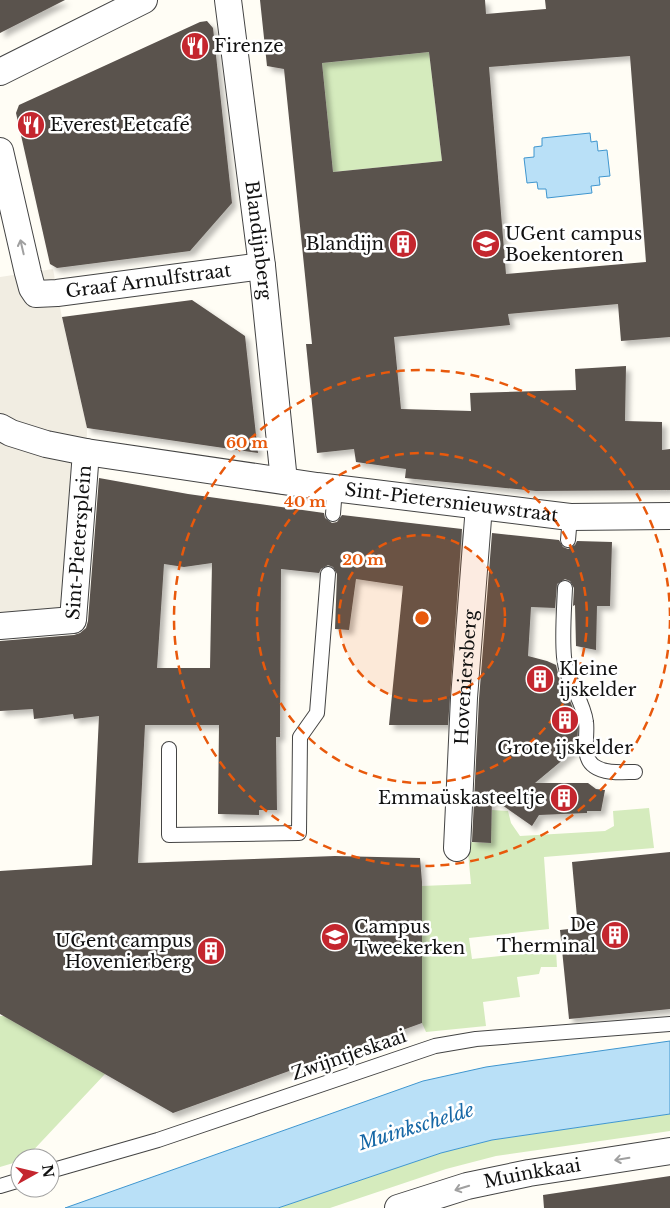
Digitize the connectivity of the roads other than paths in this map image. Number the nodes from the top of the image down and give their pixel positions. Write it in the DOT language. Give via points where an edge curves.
graph roads {
  1 [pos="144,0"];
  2 [pos="228,0"];
  3 [pos="0,72"];
  4 [pos="0,151"];
  5 [pos="262,266"];
  6 [pos="0,427"];
  7 [pos="86,452"];
  8 [pos="284,482"];
  9 [pos="335,488"];
  10 [pos="479,506"];
  11 [pos="333,514"];
  12 [pos="670,516"];
  13 [pos="328,574"];
  14 [pos="565,588"];
  15 [pos="0,626"];
  16 [pos="169,749"];
  17 [pos="635,772"];
  18 [pos="457,848"];
  19 [pos="670,1024"];
  20 [pos="670,1151"];
  21 [pos="60,1168"];
  22 [pos="398,1208"];
  1 -- 3 [label="street"];
  2 -- 5 [label="street, Blandijnberg"];
  5 -- 4 [label="street, Graaf Arnulfstraat, one-way" via="36,294 28,273"];
  5 -- 8 [label="street, Blandijnberg"];
  6 -- 7 [label="street, Sint-Pietersplein" via="46,444"];
  7 -- 8 [label="street, Sint-Pietersnieuwstraat"];
  7 -- 15 [label="street, Sint-Pietersplein" via="73,620"];
  8 -- 9 [label="street, Sint-Pietersnieuwstraat"];
  9 -- 10 [label="street, Sint-Pietersnieuwstraat"];
  9 -- 11 [label="lane"];
  10 -- 12 [label="street, Sint-Pietersnieuwstraat" via="569,529"];
  10 -- 18 [label="street, Hoveniersberg" via="464,698"];
  13 -- 16 [label="lane" via="317,713 300,737 299,833 169,835"];
  14 -- 17 [label="lane" via="564,659 568,677 584,707 587,755 593,766 607,771"];
  19 -- 21 [label="lane, Zwijntjeskaai" via="476,1039 435,1046 158,1140"];
  20 -- 22 [label="street, Muinkkaai, one-way" via="476,1184"];
}
